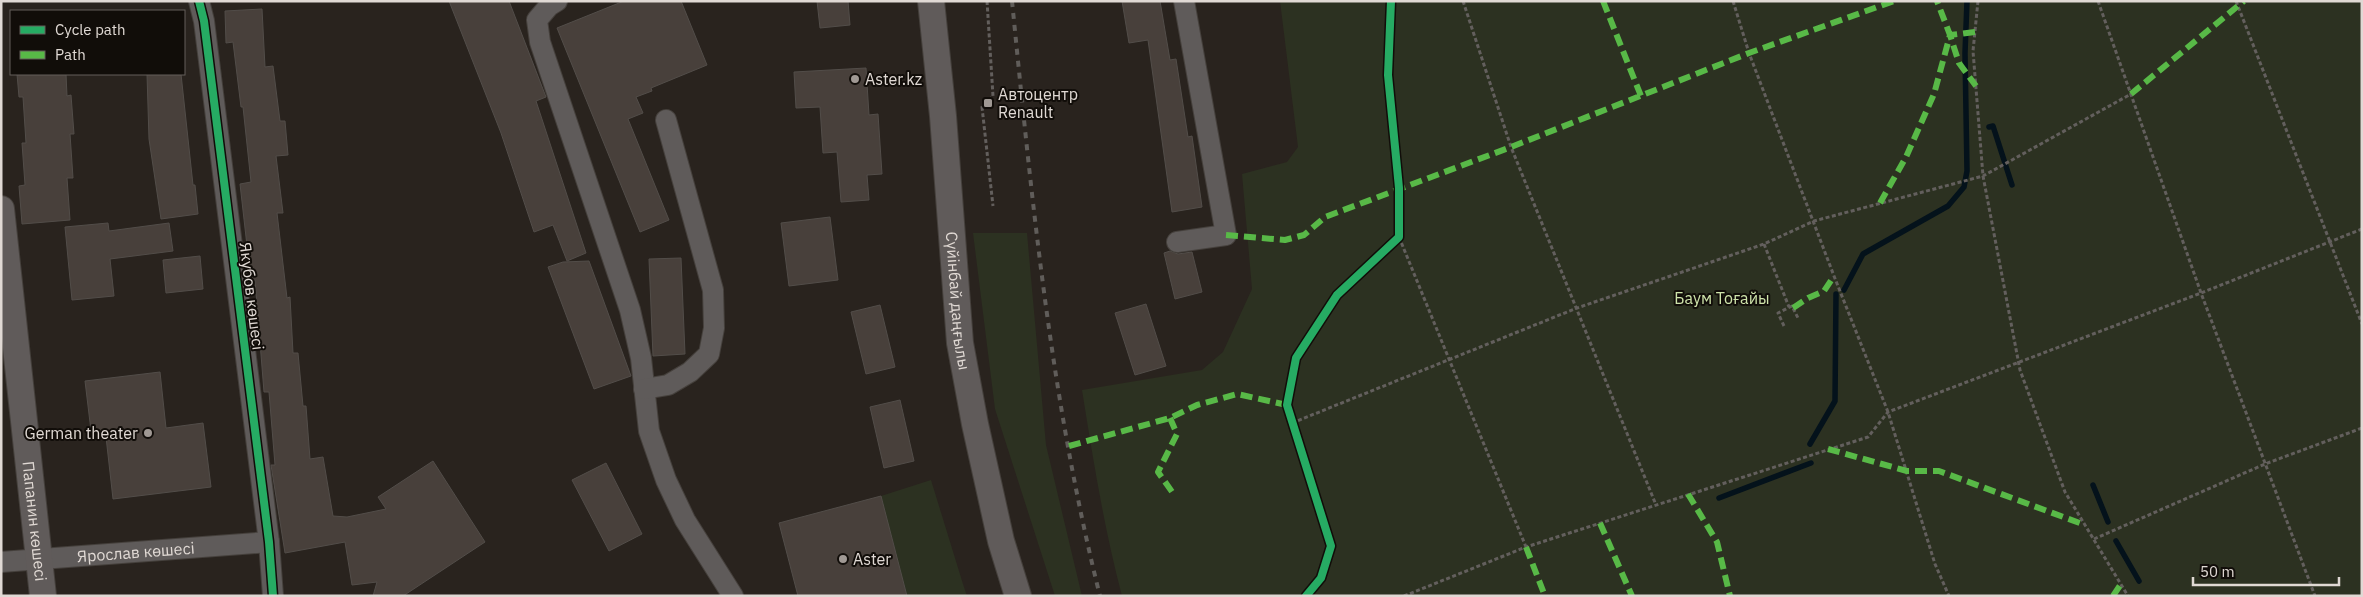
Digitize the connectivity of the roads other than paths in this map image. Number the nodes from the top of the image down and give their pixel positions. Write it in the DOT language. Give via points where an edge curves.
graph roads {
  1 [pos="199,1"];
  2 [pos="557,1"];
  3 [pos="931,1"];
  4 [pos="1184,1"];
  5 [pos="666,120"];
  6 [pos="1,209"];
  7 [pos="1177,242"];
  8 [pos="644,389"];
  9 [pos="269,542"];
  10 [pos="39,559"];
  11 [pos="1,562"];
  12 [pos="42,596"];
  13 [pos="273,596"];
  14 [pos="733,596"];
  15 [pos="1018,596"];
  1 -- 9 [label="street, Якубов көшесі"];
  2 -- 8 [label="street" via="548,6 537,20 540,42 630,310"];
  3 -- 15 [label="main road, Сүйінбай даңғылы" via="960,343 975,424"];
  4 -- 7 [label="street" via="1226,235"];
  5 -- 8 [label="street" via="713,290 714,328 709,354 690,372 668,385"];
  6 -- 10 [label="main road, Папанин көшесі"];
  8 -- 14 [label="street" via="649,430 666,480 685,520"];
  9 -- 10 [label="street, Ярослав көшесі"];
  9 -- 13 [label="street, Якубов көшесі"];
  10 -- 11 [label="street, Ярослав көшесі"];
  10 -- 12 [label="main road, Папанин көшесі"];
}
